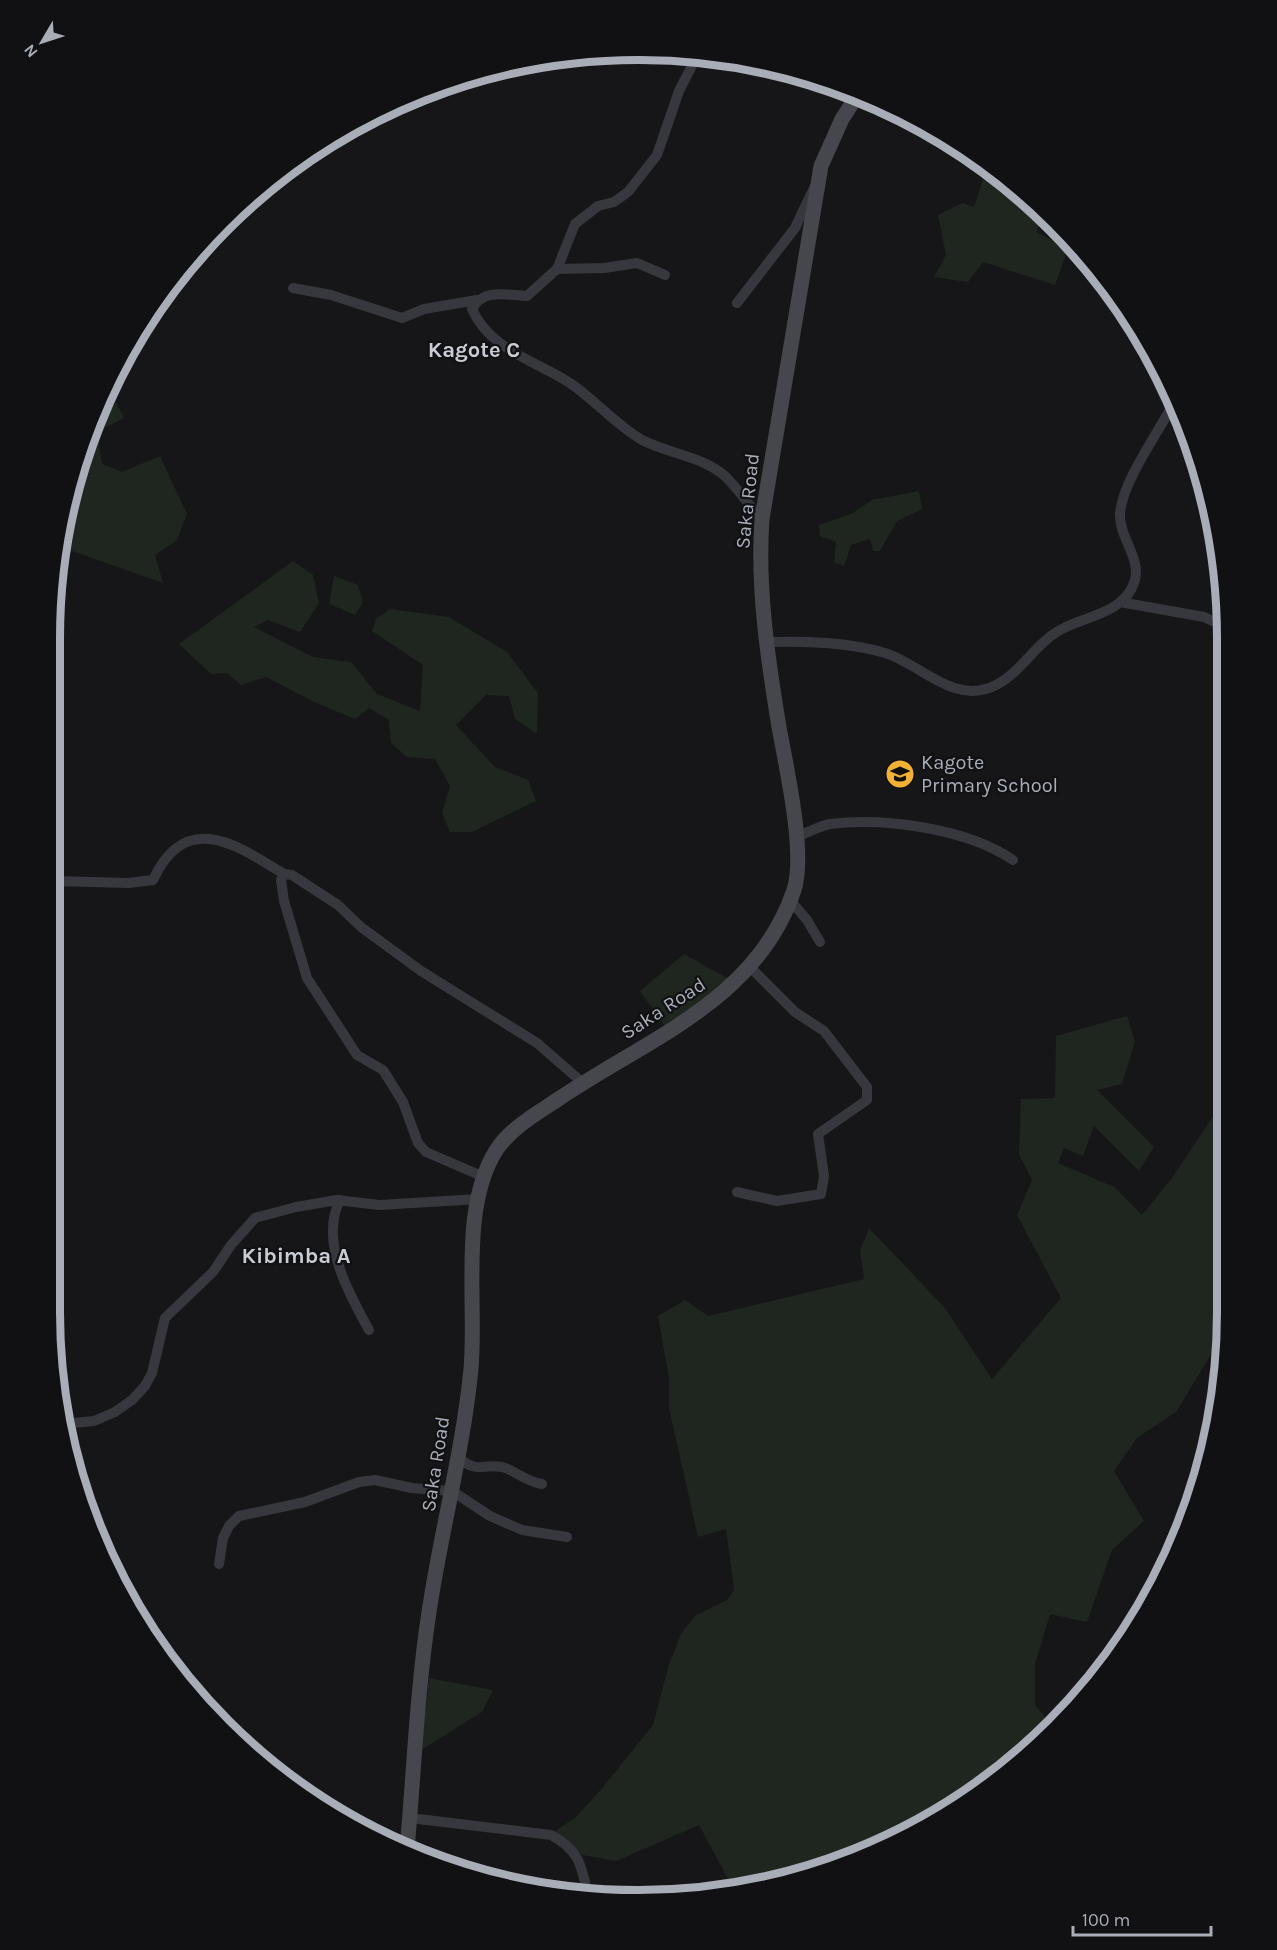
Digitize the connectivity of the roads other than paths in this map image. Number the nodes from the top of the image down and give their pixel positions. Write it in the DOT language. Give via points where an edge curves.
graph roads {
  1 [pos="693,63"];
  2 [pos="854,102"];
  3 [pos="818,183"];
  4 [pos="557,269"];
  5 [pos="665,275"];
  6 [pos="293,288"];
  7 [pos="477,300"];
  8 [pos="737,303"];
  9 [pos="1170,410"];
  10 [pos="762,519"];
  11 [pos="1120,602"];
  12 [pos="1217,623"];
  13 [pos="768,642"];
  14 [pos="796,837"];
  15 [pos="1013,860"];
  16 [pos="284,874"];
  17 [pos="60,881"];
  18 [pos="790,900"];
  19 [pos="820,942"];
  20 [pos="749,966"];
  21 [pos="583,1083"];
  22 [pos="484,1177"];
  23 [pos="737,1192"];
  24 [pos="479,1199"];
  25 [pos="340,1200"];
  26 [pos="369,1330"];
  27 [pos="71,1423"];
  28 [pos="458,1457"];
  29 [pos="542,1484"];
  30 [pos="452,1491"];
  31 [pos="567,1537"];
  32 [pos="219,1564"];
  33 [pos="410,1818"];
  34 [pos="408,1842"];
  35 [pos="586,1887"];
  1 -- 4 [label="street" via="679,91 657,155 628,192 614,202 598,206 575,224"];
  2 -- 3 [label="main road, Saka Road" via="831,141"];
  3 -- 8 [label="street" via="795,228"];
  3 -- 10 [label="main road, Saka Road"];
  4 -- 5 [label="street" via="603,268 637,262"];
  4 -- 7 [label="street" via="527,296 488,293"];
  6 -- 7 [label="street" via="402,318 424,309"];
  7 -- 10 [label="street" via="472,309 476,318 500,344 569,382 643,440 692,458 726,477"];
  9 -- 11 [label="street" via="1122,501 1121,524 1137,571 1132,589"];
  10 -- 13 [label="main road, Saka Road" via="760,547"];
  11 -- 12 [label="street"];
  11 -- 13 [label="street" via="1062,628 1023,665 995,685 978,691 955,688 887,653 804,641"];
  13 -- 14 [label="main road, Saka Road"];
  14 -- 15 [label="street" via="828,825 872,822 964,837"];
  14 -- 18 [label="main road, Saka Road" via="797,872"];
  16 -- 17 [label="street" via="231,843 195,838 174,851 153,880"];
  16 -- 21 [label="street" via="292,875 338,905 421,971 537,1043"];
  16 -- 22 [label="street" via="284,902 307,978 357,1055 383,1070 426,1152"];
  18 -- 19 [label="street"];
  18 -- 20 [label="main road, Saka Road" via="772,939"];
  20 -- 21 [label="main road, Saka Road" via="712,1005"];
  20 -- 23 [label="street" via="795,1012 824,1031 867,1087 867,1100 818,1134 824,1176 820,1194 777,1201"];
  21 -- 22 [label="main road, Saka Road" via="515,1130 499,1146"];
  22 -- 24 [label="main road, Saka Road"];
  24 -- 25 [label="street" via="380,1205"];
  24 -- 28 [label="main road, Saka Road" via="473,1342"];
  25 -- 26 [label="street" via="333,1215 336,1250 344,1281"];
  25 -- 27 [label="street" via="255,1218 213,1272 165,1318 153,1372 145,1386 115,1412 93,1421"];
  28 -- 29 [label="street" via="473,1468 501,1467"];
  28 -- 30 [label="main road, Saka Road"];
  30 -- 31 [label="street" via="490,1516 522,1530"];
  30 -- 32 [label="street" via="375,1480 304,1502 239,1516 223,1538"];
  30 -- 33 [label="main road, Saka Road" via="429,1612"];
  33 -- 34 [label="main road, Saka Road"];
  33 -- 35 [label="street" via="551,1835 578,1857"];
}
